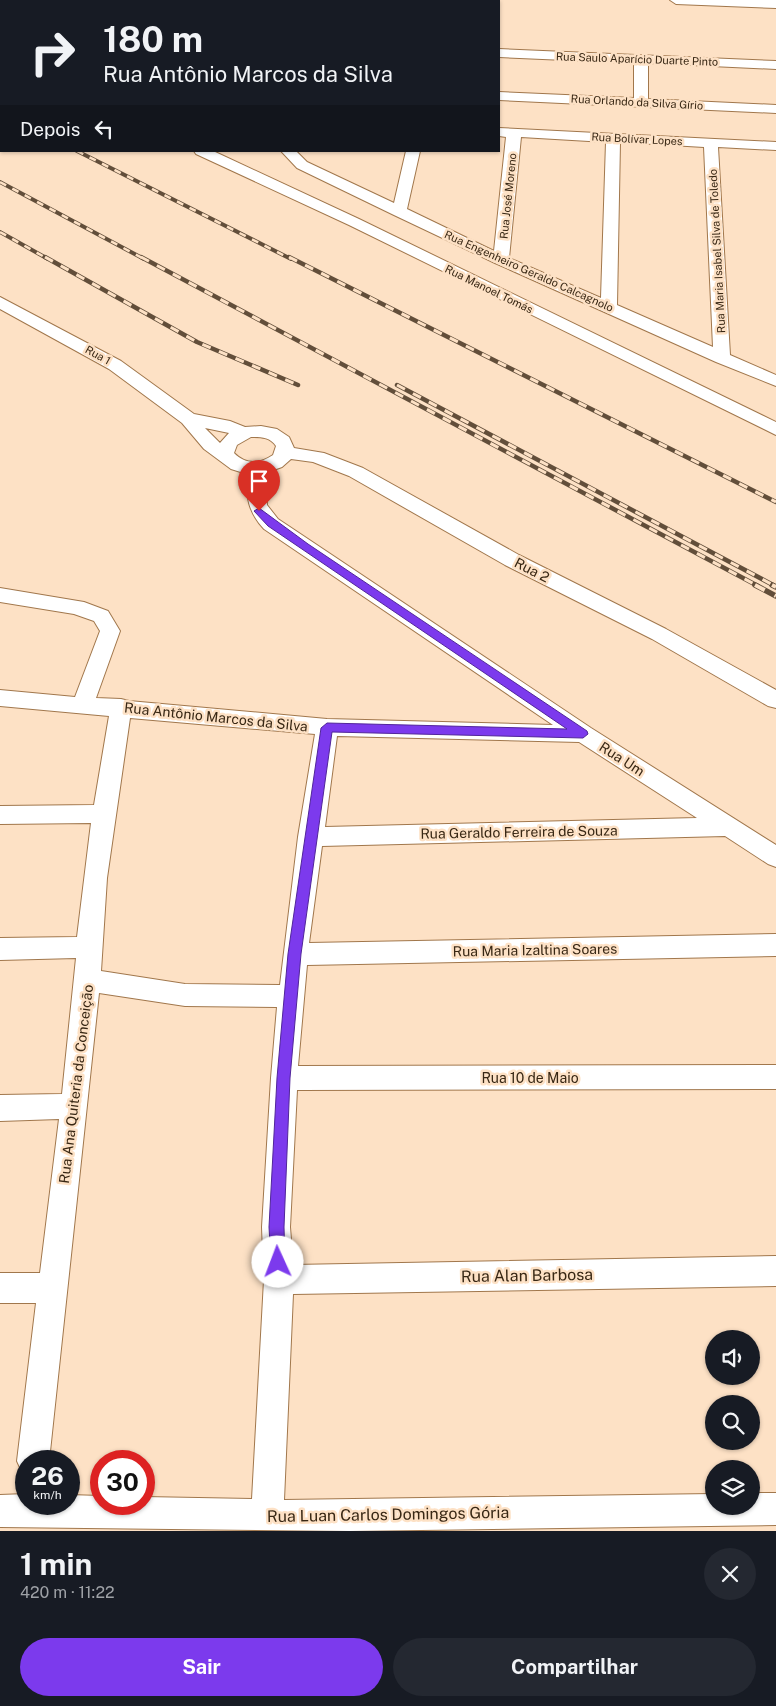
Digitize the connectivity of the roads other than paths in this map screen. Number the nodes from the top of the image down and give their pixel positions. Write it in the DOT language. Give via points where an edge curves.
graph roads {
  1 [pos="676,0"];
  2 [pos="703,1"];
  3 [pos="776,4"];
  4 [pos="500,53"];
  5 [pos="641,59"];
  6 [pos="776,65"];
  7 [pos="500,96"];
  8 [pos="641,102"];
  9 [pos="776,109"];
  10 [pos="506,132"];
  11 [pos="613,137"];
  12 [pos="711,143"];
  13 [pos="776,146"];
  14 [pos="203,152"];
  15 [pos="289,152"];
  16 [pos="413,152"];
  17 [pos="399,212"];
  18 [pos="501,260"];
  19 [pos="0,302"];
  20 [pos="609,307"];
  21 [pos="722,358"];
  22 [pos="776,381"];
  23 [pos="188,419"];
  24 [pos="776,429"];
  25 [pos="243,433"];
  26 [pos="285,452"];
  27 [pos="225,454"];
  28 [pos="256,469"];
  29 [pos="0,595"];
  30 [pos="0,698"];
  31 [pos="776,700"];
  32 [pos="82,704"];
  33 [pos="121,707"];
  34 [pos="327,728"];
  35 [pos="583,734"];
  36 [pos="104,814"];
  37 [pos="0,815"];
  38 [pos="728,827"];
  39 [pos="310,837"];
  40 [pos="776,857"];
  41 [pos="776,946"];
  42 [pos="88,947"];
  43 [pos="0,949"];
  44 [pos="295,954"];
  45 [pos="88,980"];
  46 [pos="291,996"];
  47 [pos="776,1077"];
  48 [pos="284,1078"];
  49 [pos="73,1106"];
  50 [pos="0,1108"];
  51 [pos="776,1270"];
  52 [pos="279,1280"];
  53 [pos="0,1288"];
  54 [pos="52,1288"];
  55 [pos="34,1450"];
  56 [pos="776,1509"];
  57 [pos="80,1512"];
  58 [pos="266,1523"];
  1 -- 2 [label="street"];
  2 -- 3 [label="street"];
  4 -- 5 [label="street, Rua Saulo Aparício Duarte Pinto"];
  5 -- 6 [label="street, Rua Saulo Aparício Duarte Pinto"];
  5 -- 8 [label="street"];
  7 -- 8 [label="street, Rua Orlando da Silva Gírio"];
  8 -- 9 [label="street, Rua Orlando da Silva Gírio"];
  10 -- 11 [label="street, Rua Bolívar Lopes"];
  10 -- 18 [label="street, Rua José Moreno"];
  11 -- 12 [label="street, Rua Bolívar Lopes"];
  11 -- 20 [label="street"];
  12 -- 13 [label="street, Rua Bolívar Lopes"];
  12 -- 21 [label="street, Rua Maria Isabel Silva de Toledo"];
  14 -- 24 [label="street, Rua Manoel Tomás" via="354,222"];
  15 -- 17 [label="street, Rua Engenheiro Geraldo Calcagnolo" via="302,165"];
  16 -- 17 [label="street"];
  17 -- 18 [label="street, Rua Engenheiro Geraldo Calcagnolo"];
  18 -- 20 [label="street, Rua Engenheiro Geraldo Calcagnolo"];
  19 -- 23 [label="street, Rua 1" via="115,365"];
  20 -- 21 [label="street, Rua Engenheiro Geraldo Calcagnolo"];
  21 -- 22 [label="street, Rua Engenheiro Geraldo Calcagnolo"];
  23 -- 25 [label="street, Rua 1"];
  23 -- 27 [label="street, Rua 1" via="210,445"];
  25 -- 26 [label="street" via="259,431 274,434 283,442"];
  25 -- 27 [label="street" via="232,438"];
  26 -- 28 [label="street" via="275,463"];
  26 -- 31 [label="street, Rua 2" via="317,456 356,472 512,560 659,634"];
  27 -- 28 [label="street" via="242,468"];
  28 -- 35 [label="street, Rua Um" via="256,496 259,511 265,519"];
  29 -- 32 [label="street" via="77,607 101,616 110,631"];
  30 -- 32 [label="street, Rua Antônio Marcos da Silva"];
  32 -- 33 [label="street, Rua Antônio Marcos da Silva"];
  33 -- 34 [label="street, Rua Antônio Marcos da Silva"];
  33 -- 36 [label="street, Rua Ana Quiteria da Conceição"];
  34 -- 35 [label="street, Rua Antônio Marcos da Silva"];
  34 -- 39 [label="street"];
  35 -- 38 [label="street, Rua Um"];
  36 -- 37 [label="street"];
  36 -- 42 [label="street, Rua Ana Quiteria da Conceição"];
  38 -- 39 [label="street, Rua Geraldo Ferreira de Souza"];
  38 -- 40 [label="street, Rua Um"];
  39 -- 44 [label="street"];
  41 -- 44 [label="street, Rua Maria Izaltina Soares"];
  42 -- 43 [label="street"];
  42 -- 45 [label="street, Rua Ana Quiteria da Conceição"];
  44 -- 46 [label="street"];
  45 -- 46 [label="street" via="186,995"];
  45 -- 49 [label="street, Rua Ana Quiteria da Conceição"];
  46 -- 48 [label="street"];
  47 -- 48 [label="street, Rua 10 de Maio"];
  48 -- 52 [label="street" via="276,1227"];
  49 -- 50 [label="street"];
  49 -- 54 [label="street, Rua Ana Quiteria da Conceição"];
  51 -- 52 [label="street, Rua Alan Barbosa"];
  52 -- 58 [label="street"];
  53 -- 54 [label="street"];
  54 -- 55 [label="street, Rua Ana Quiteria da Conceição"];
  56 -- 58 [label="street, Rua Luan Carlos Domingos Gória"];
  57 -- 58 [label="street, Rua Luan Carlos Domingos Gória"];
}
